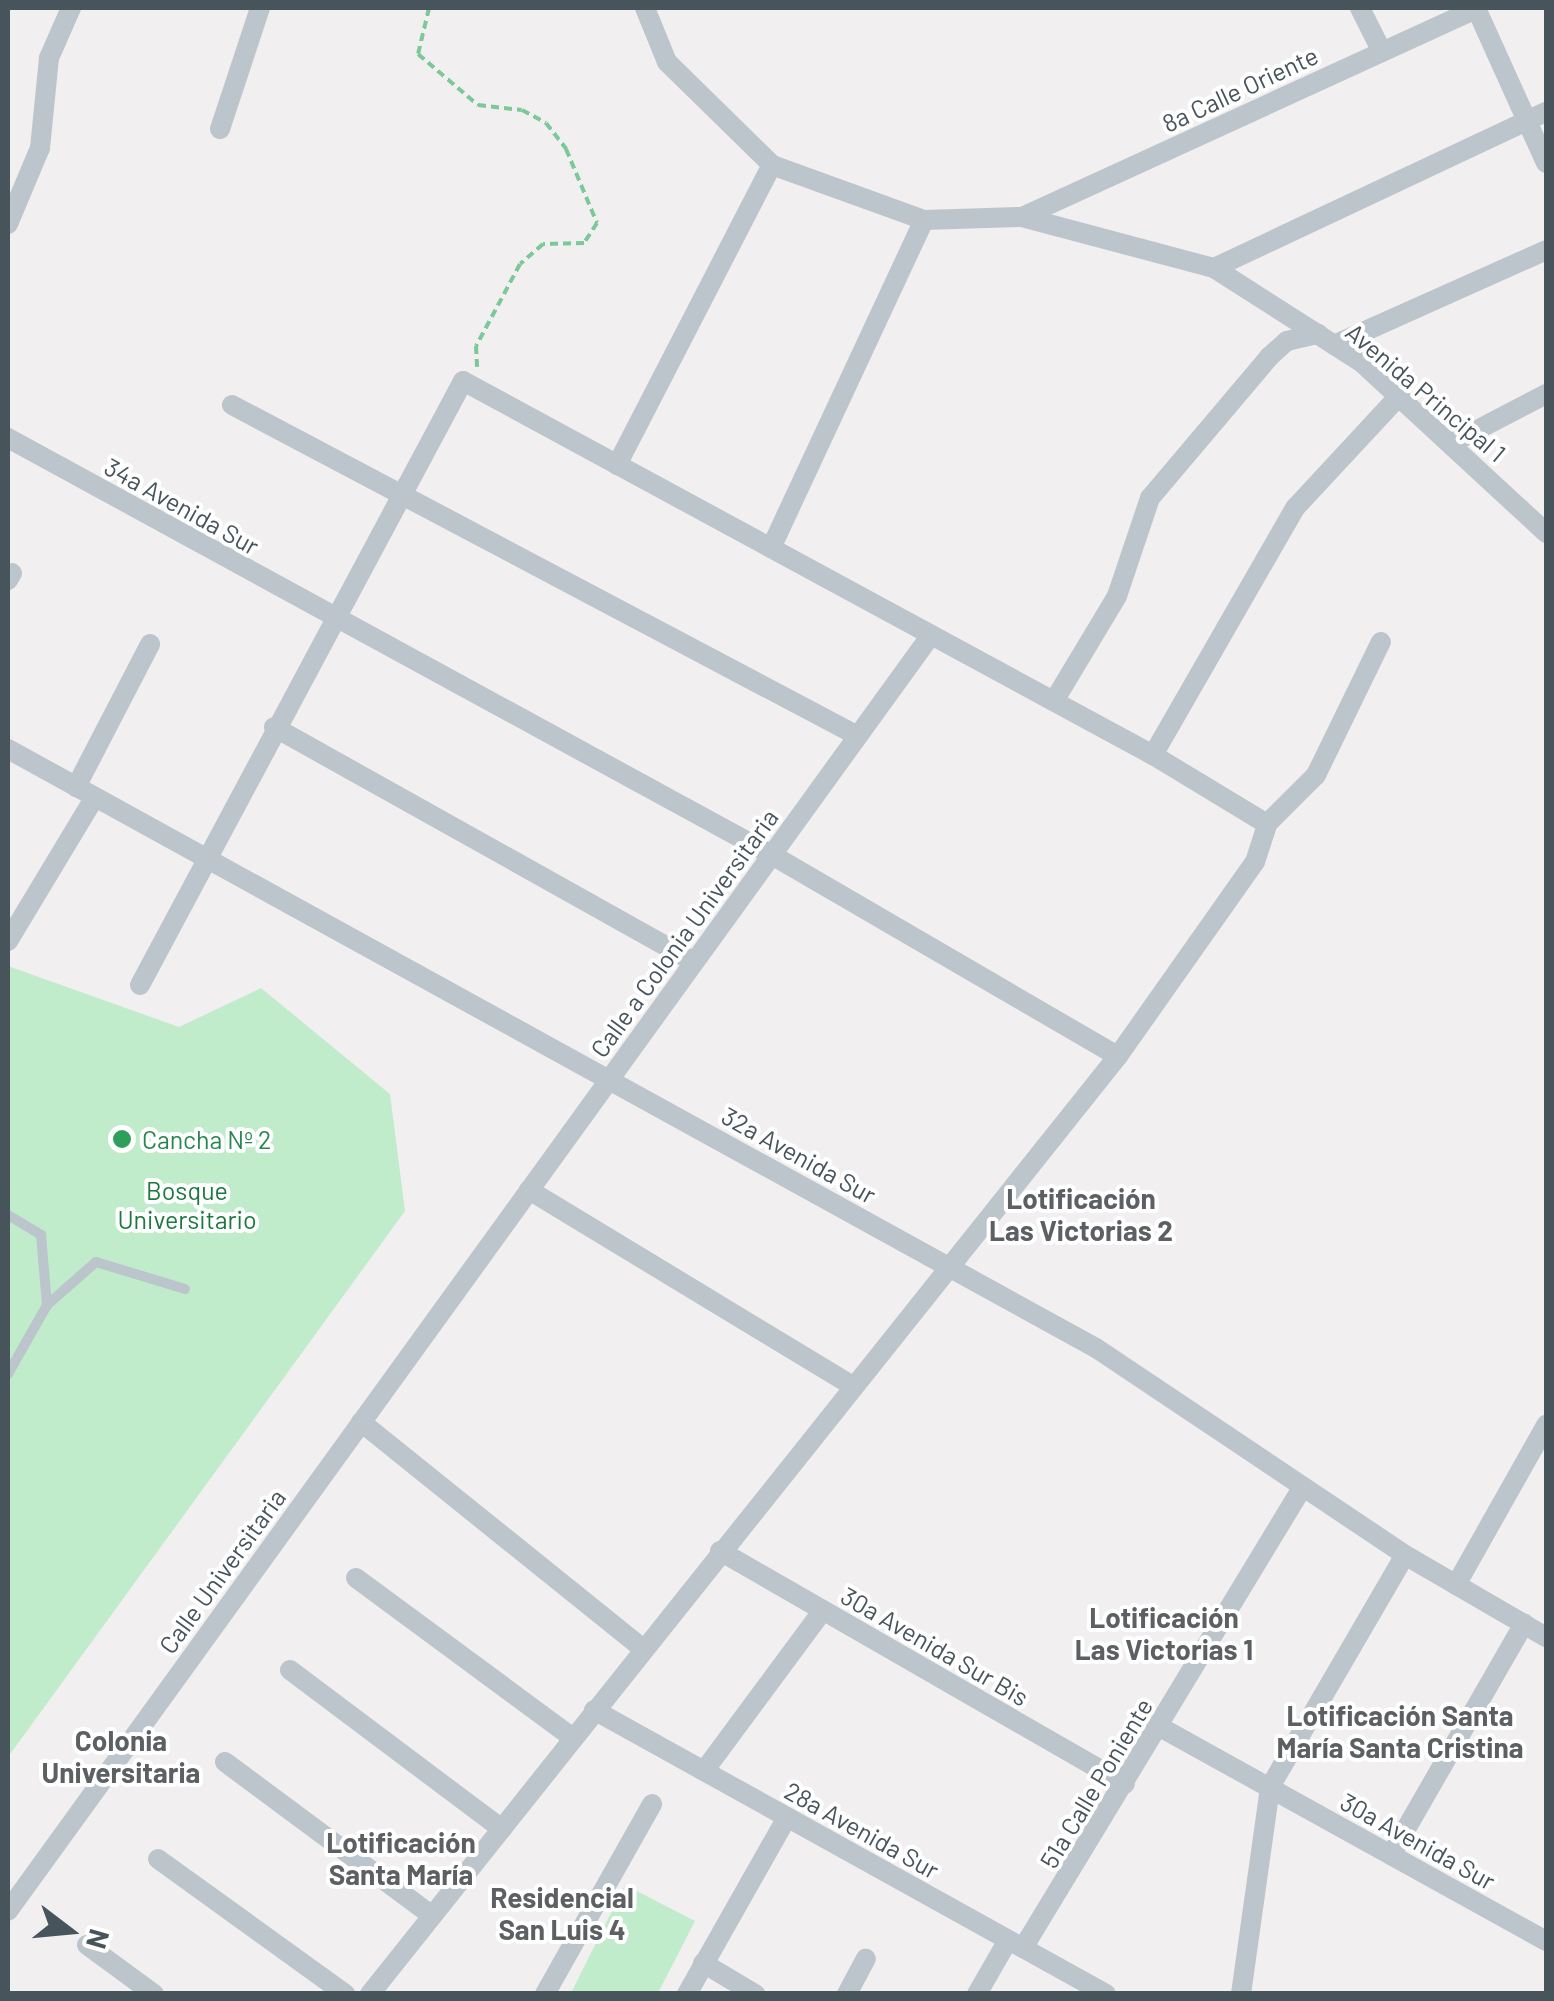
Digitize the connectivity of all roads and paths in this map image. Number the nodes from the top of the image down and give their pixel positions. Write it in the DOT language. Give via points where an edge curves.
graph roads {
  1 [pos="71,8"];
  2 [pos="260,8"];
  3 [pos="429,8"];
  4 [pos="645,8"];
  5 [pos="1360,8"];
  6 [pos="1477,8"];
  7 [pos="1382,52"];
  8 [pos="1539,116"];
  9 [pos="220,129"];
  10 [pos="1546,163"];
  11 [pos="772,165"];
  12 [pos="1022,217"];
  13 [pos="924,220"];
  14 [pos="8,224"];
  15 [pos="1546,250"];
  16 [pos="1214,268"];
  17 [pos="1326,340"];
  18 [pos="1546,394"];
  19 [pos="1399,396"];
  20 [pos="491,397"];
  21 [pos="232,405"];
  22 [pos="8,438"];
  23 [pos="1452,443"];
  24 [pos="617,465"];
  25 [pos="402,492"];
  26 [pos="1546,533"];
  27 [pos="771,548"];
  28 [pos="333,618"];
  29 [pos="931,635"];
  30 [pos="1380,642"];
  31 [pos="150,644"];
  32 [pos="1054,702"];
  33 [pos="274,727"];
  34 [pos="858,736"];
  35 [pos="8,749"];
  36 [pos="1153,755"];
  37 [pos="86,792"];
  38 [pos="1267,824"];
  39 [pos="772,855"];
  40 [pos="207,859"];
  41 [pos="8,941"];
  42 [pos="694,962"];
  43 [pos="140,985"];
  44 [pos="1118,1056"];
  45 [pos="609,1080"];
  46 [pos="529,1190"];
  47 [pos="8,1215"];
  48 [pos="477,1261"];
  49 [pos="949,1266"];
  50 [pos="184,1289"];
  51 [pos="47,1305"];
  52 [pos="8,1374"];
  53 [pos="852,1386"];
  54 [pos="361,1422"];
  55 [pos="1546,1425"];
  56 [pos="1302,1488"];
  57 [pos="720,1551"];
  58 [pos="1405,1554"];
  59 [pos="356,1578"];
  60 [pos="1456,1584"];
  61 [pos="823,1610"];
  62 [pos="1524,1624"];
  63 [pos="1546,1637"];
  64 [pos="642,1648"];
  65 [pos="290,1670"];
  66 [pos="594,1710"];
  67 [pos="1160,1727"];
  68 [pos="573,1738"];
  69 [pos="225,1762"];
  70 [pos="704,1771"];
  71 [pos="1125,1784"];
  72 [pos="1270,1786"];
  73 [pos="652,1804"];
  74 [pos="787,1817"];
  75 [pos="502,1829"];
  76 [pos="1391,1855"];
  77 [pos="158,1859"];
  78 [pos="8,1911"];
  79 [pos="432,1916"];
  80 [pos="1546,1941"];
  81 [pos="1016,1944"];
  82 [pos="87,1945"];
  83 [pos="866,1959"];
  84 [pos="703,1963"];
  85 [pos="378,1991"];
  86 [pos="1102,1993"];
  87 [pos="154,1994"];
  88 [pos="345,1994"];
  89 [pos="545,1994"];
  90 [pos="687,1994"];
  91 [pos="755,1994"];
  92 [pos="847,1994"];
  93 [pos="978,1994"];
  94 [pos="1241,1994"];
  1 -- 14 [label="street" via="48,58 40,148"];
  2 -- 9 [label="street"];
  3 -- 20 [label="path" via="418,54 478,105 522,110 546,123 566,149 597,223 584,244 542,244 520,264 476,346 476,364"];
  4 -- 11 [label="street" via="667,62"];
  5 -- 7 [label="street"];
  6 -- 7 [label="street, 8a Calle Oriente"];
  6 -- 8 [label="street"];
  7 -- 12 [label="street, 8a Calle Oriente"];
  8 -- 10 [label="street"];
  8 -- 16 [label="street"];
  11 -- 13 [label="street"];
  11 -- 24 [label="street"];
  12 -- 13 [label="street"];
  12 -- 16 [label="street, Avenida Principal 1"];
  13 -- 27 [label="street"];
  15 -- 17 [label="street"];
  16 -- 17 [label="street, Avenida Principal 1"];
  17 -- 19 [label="street, Avenida Principal 1"];
  17 -- 32 [label="street" via="1287,340 1150,498 1117,596"];
  18 -- 23 [label="street"];
  19 -- 23 [label="street, Avenida Principal 1"];
  19 -- 36 [label="street" via="1296,508"];
  20 -- 24 [label="street"];
  20 -- 25 [label="street" via="462,381"];
  21 -- 25 [label="street"];
  22 -- 28 [label="street, 34a Avenida Sur"];
  23 -- 26 [label="street, Avenida Principal 1"];
  24 -- 27 [label="street"];
  25 -- 28 [label="street"];
  25 -- 34 [label="street"];
  27 -- 29 [label="street"];
  28 -- 33 [label="street"];
  28 -- 39 [label="street, 34a Avenida Sur"];
  29 -- 32 [label="street"];
  29 -- 34 [label="street, Calle a Colonia Universitaria"];
  30 -- 38 [label="street" via="1316,774"];
  31 -- 37 [label="street"];
  32 -- 36 [label="street"];
  33 -- 40 [label="street"];
  33 -- 42 [label="street"];
  34 -- 39 [label="street, Calle a Colonia Universitaria"];
  35 -- 37 [label="street, 32a Avenida Sur"];
  36 -- 38 [label="street"];
  37 -- 40 [label="street, 32a Avenida Sur"];
  37 -- 41 [label="street"];
  38 -- 44 [label="street" via="1256,862"];
  39 -- 42 [label="street, Calle a Colonia Universitaria"];
  39 -- 44 [label="street, 34a Avenida Sur"];
  40 -- 43 [label="street"];
  40 -- 45 [label="street, 32a Avenida Sur"];
  42 -- 45 [label="street, Calle a Colonia Universitaria"];
  44 -- 49 [label="street"];
  45 -- 46 [label="street, Calle a Colonia Universitaria"];
  45 -- 49 [label="street, 32a Avenida Sur"];
  46 -- 48 [label="street, Calle a Colonia Universitaria"];
  46 -- 53 [label="street"];
  47 -- 51 [label="lane" via="41,1235"];
  48 -- 54 [label="street, Calle Universitaria"];
  49 -- 53 [label="street"];
  49 -- 56 [label="street, 32a Avenida Sur" via="1096,1348"];
  50 -- 51 [label="lane" via="96,1262"];
  51 -- 52 [label="lane"];
  53 -- 57 [label="street"];
  54 -- 64 [label="street"];
  54 -- 78 [label="street, Calle Universitaria"];
  55 -- 60 [label="street"];
  56 -- 58 [label="street, 32a Avenida Sur"];
  56 -- 67 [label="street, 51a Calle Poniente"];
  57 -- 61 [label="street, 30a Avenida Sur Bis"];
  57 -- 64 [label="street"];
  58 -- 60 [label="street, 32a Avenida Sur"];
  58 -- 72 [label="street"];
  59 -- 68 [label="street"];
  60 -- 62 [label="street, 32a Avenida Sur"];
  61 -- 70 [label="street"];
  61 -- 71 [label="street, 30a Avenida Sur Bis"];
  62 -- 63 [label="street, 32a Avenida Sur"];
  62 -- 76 [label="street"];
  64 -- 66 [label="street"];
  65 -- 75 [label="street"];
  66 -- 68 [label="street"];
  66 -- 70 [label="street, 28a Avenida Sur"];
  67 -- 71 [label="street, 51a Calle Poniente"];
  67 -- 72 [label="street, 30a Avenida Sur"];
  68 -- 75 [label="street"];
  69 -- 79 [label="street"];
  70 -- 74 [label="street, 28a Avenida Sur"];
  71 -- 81 [label="street, 51a Calle Poniente"];
  72 -- 76 [label="street, 30a Avenida Sur"];
  72 -- 94 [label="street"];
  73 -- 89 [label="street"];
  74 -- 81 [label="street, 28a Avenida Sur"];
  74 -- 84 [label="street"];
  75 -- 79 [label="street"];
  76 -- 80 [label="street, 30a Avenida Sur"];
  77 -- 88 [label="street"];
  79 -- 85 [label="street"];
  81 -- 86 [label="street, 28a Avenida Sur"];
  81 -- 93 [label="street, 51a Calle Poniente"];
  82 -- 87 [label="street"];
  83 -- 92 [label="street"];
  84 -- 90 [label="street"];
  84 -- 91 [label="street"];
}
